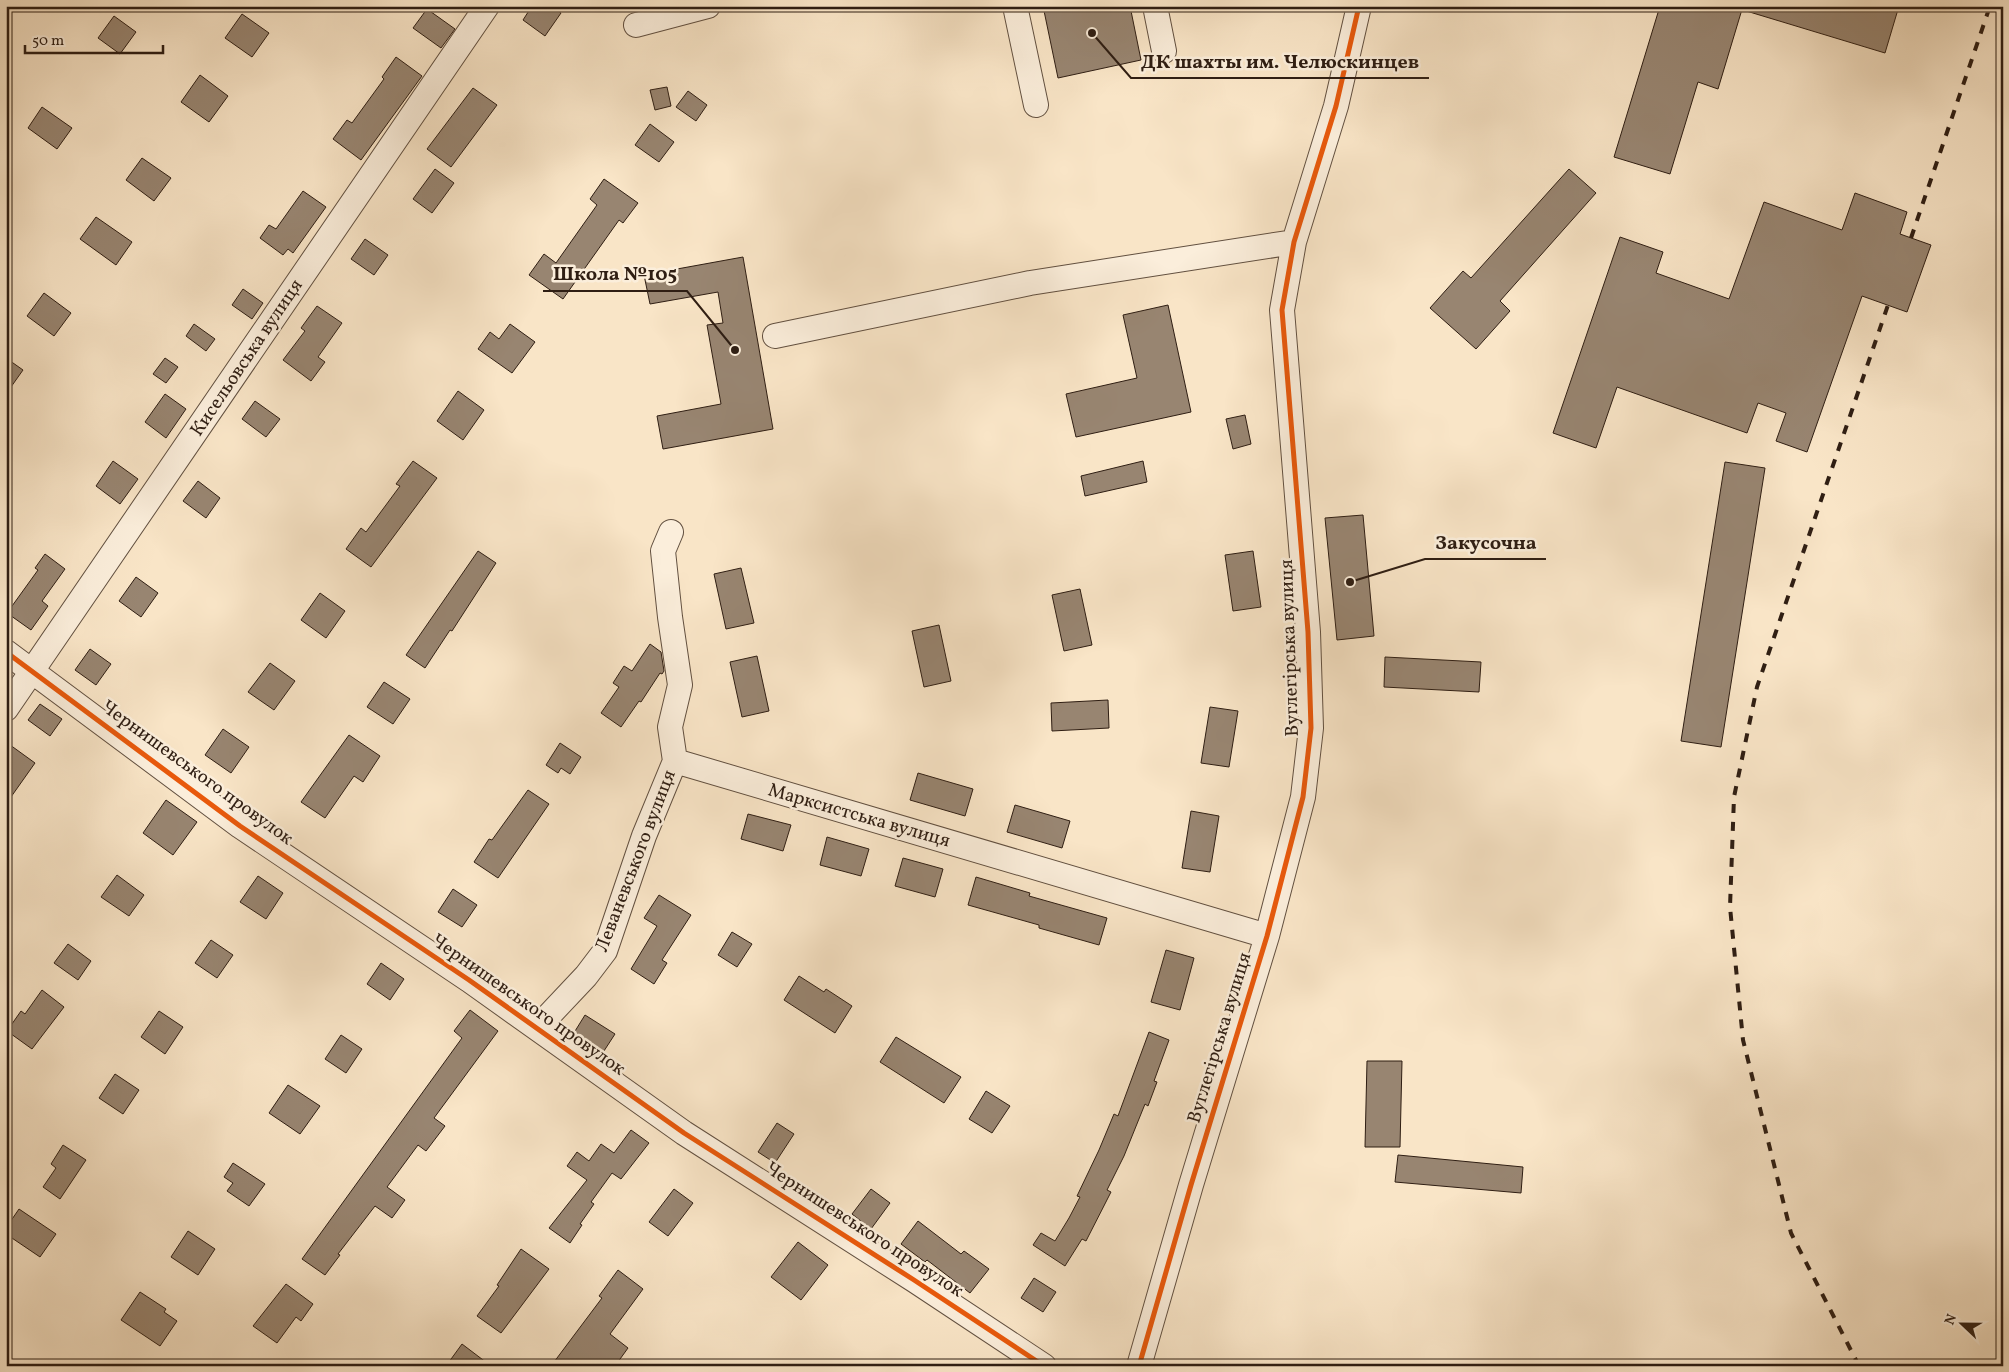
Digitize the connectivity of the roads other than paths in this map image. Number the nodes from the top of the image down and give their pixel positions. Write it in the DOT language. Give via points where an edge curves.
graph roads {
  1 [pos="487,6"];
  2 [pos="708,6"];
  3 [pos="1015,6"];
  4 [pos="1155,6"];
  5 [pos="1359,6"];
  6 [pos="636,25"];
  7 [pos="1164,51"];
  8 [pos="1036,105"];
  9 [pos="1294,242"];
  10 [pos="775,336"];
  11 [pos="671,532"];
  12 [pos="6,652"];
  13 [pos="33,671"];
  14 [pos="6,709"];
  15 [pos="674,761"];
  16 [pos="1267,936"];
  17 [pos="537,1028"];
  18 [pos="1044,1366"];
  19 [pos="1139,1366"];
  1 -- 13 [label="street, Кисельовська вулиця"];
  2 -- 6 [label="street"];
  3 -- 8 [label="street"];
  4 -- 7 [label="street"];
  5 -- 9 [label="street, Вуглегірська вулиця" via="1336,106"];
  9 -- 10 [label="street" via="1030,284"];
  9 -- 16 [label="street, Вуглегірська вулиця" via="1282,310 1308,632 1311,728 1303,797"];
  11 -- 15 [label="street" via="663,551 680,685 670,727"];
  12 -- 13 [label="street, Чернишевського провулок"];
  13 -- 14 [label="street, Кисельовська вулиця"];
  13 -- 17 [label="street, Чернишевського провулок" via="240,826"];
  15 -- 16 [label="street, Марксистська вулиця"];
  15 -- 17 [label="street, Леваневського вулиця" via="644,836 605,951"];
  16 -- 19 [label="street, Вуглегірська вулиця"];
  17 -- 18 [label="street, Чернишевського провулок" via="684,1133"];
}
